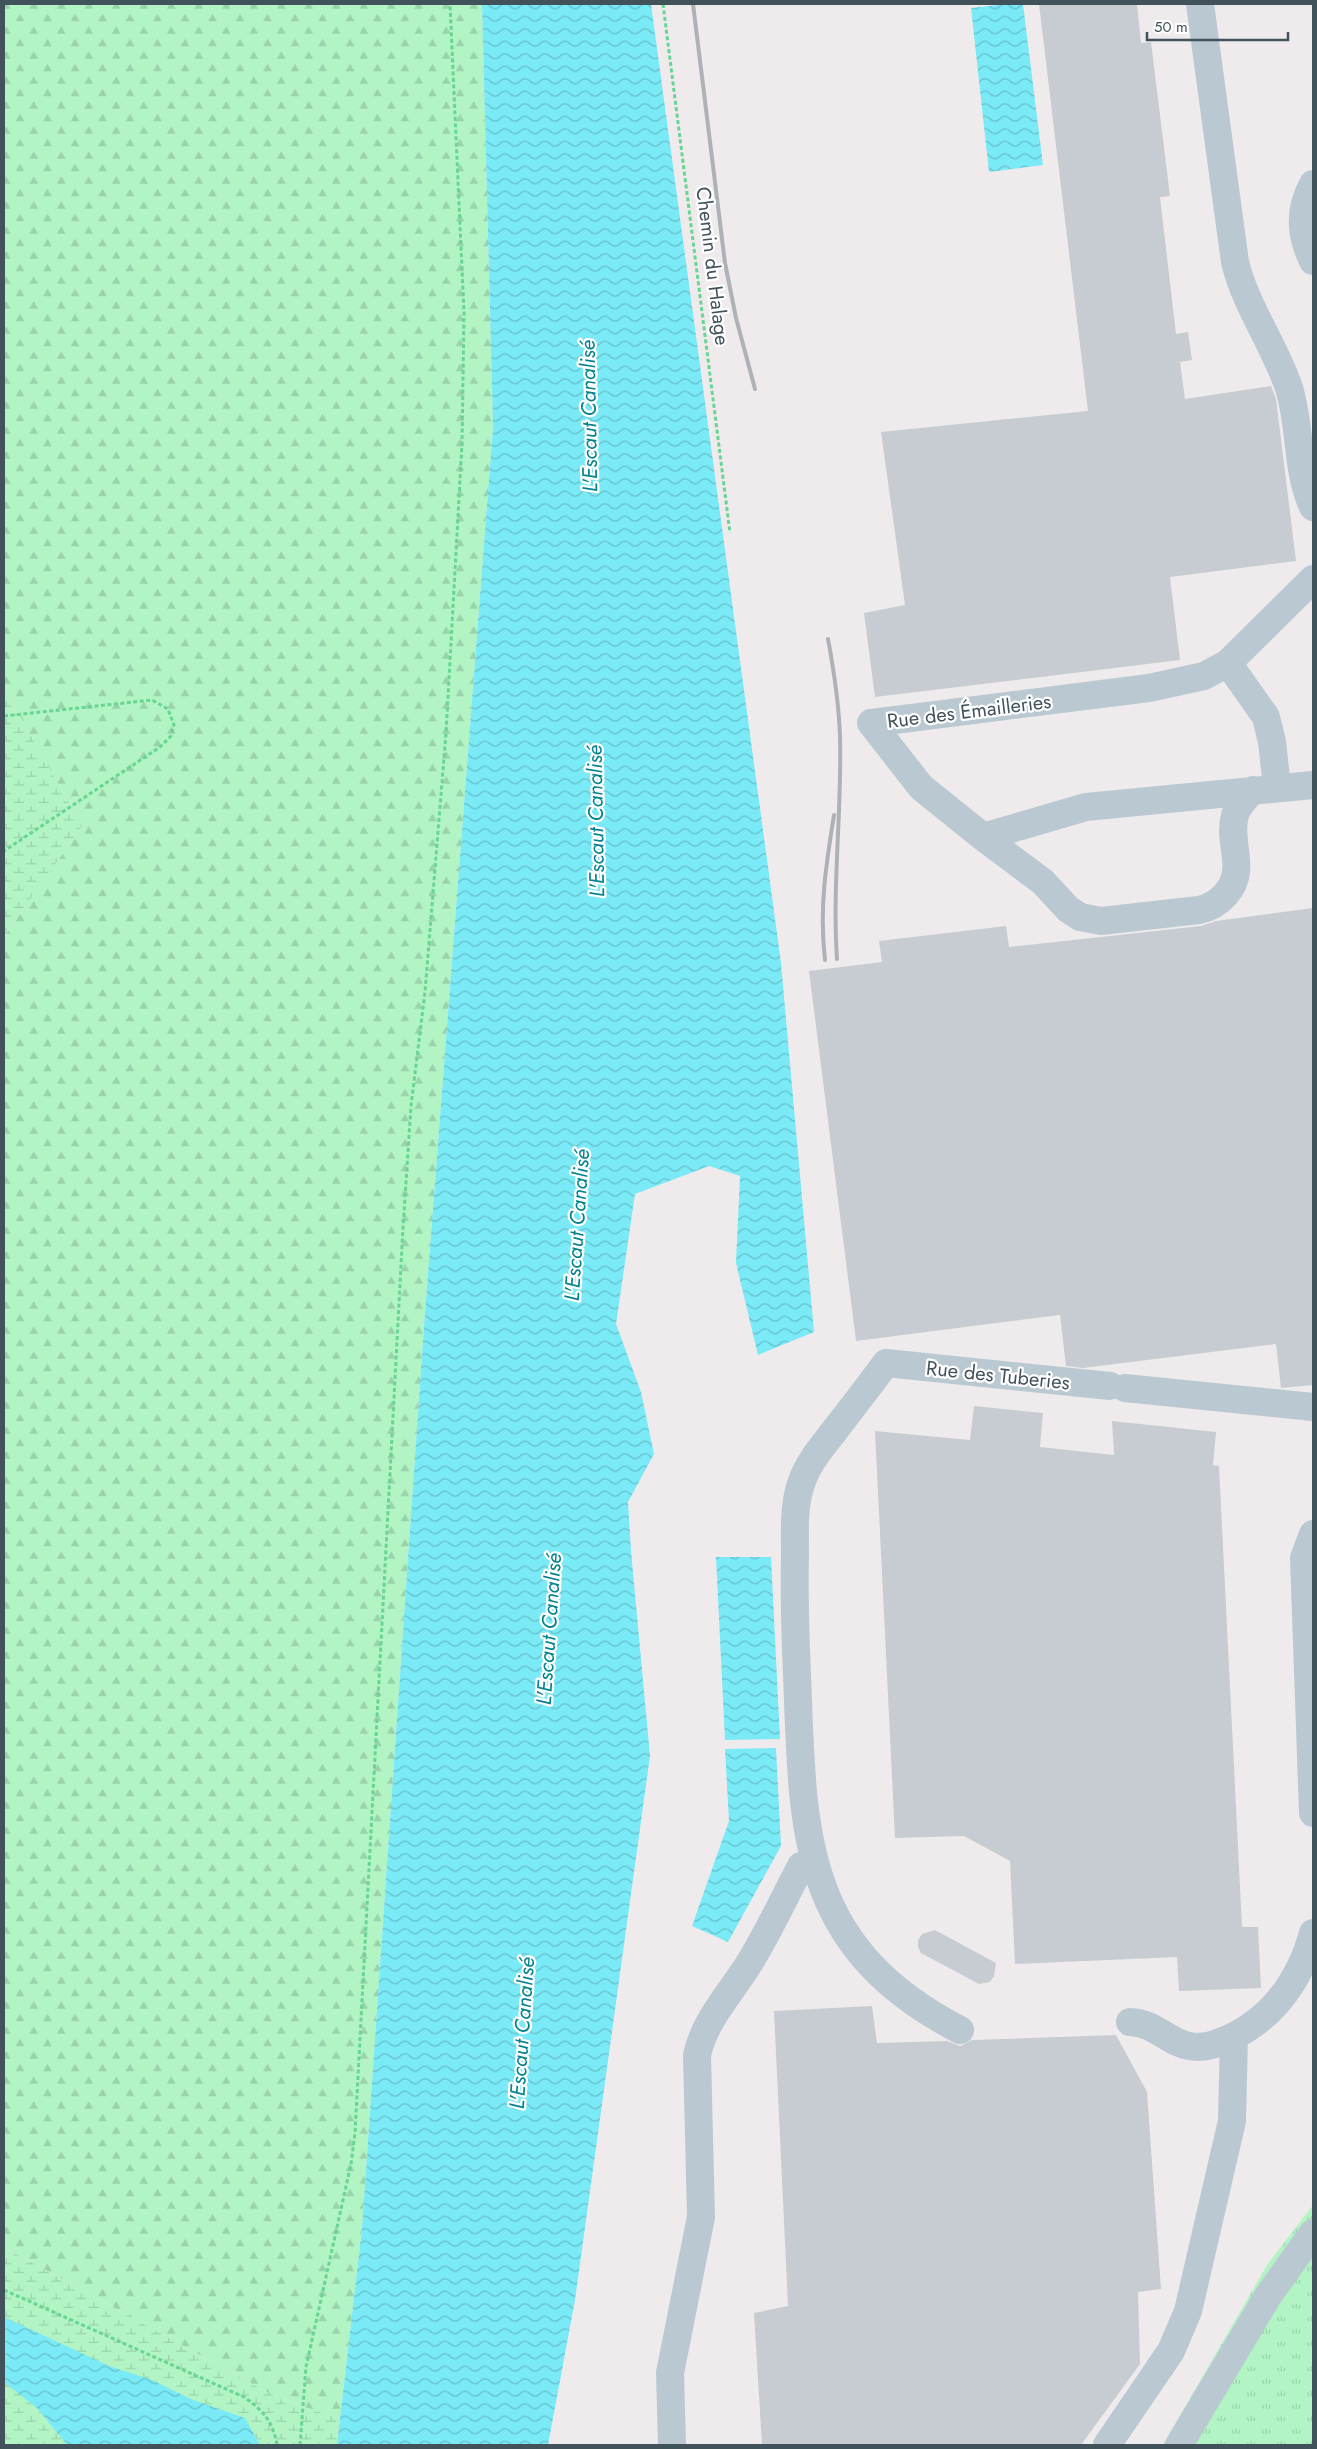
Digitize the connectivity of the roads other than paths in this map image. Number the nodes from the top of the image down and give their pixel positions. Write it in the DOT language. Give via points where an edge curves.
graph roads {
  1 [pos="1200,4"];
  2 [pos="1313,184"];
  3 [pos="1313,261"];
  4 [pos="1313,507"];
  5 [pos="1313,579"];
  6 [pos="1228,663"];
  7 [pos="1313,785"];
  8 [pos="1265,788"];
  9 [pos="983,837"];
  10 [pos="1313,1407"];
  11 [pos="1313,1534"];
  12 [pos="1313,1813"];
  13 [pos="801,1866"];
  14 [pos="1313,1933"];
  15 [pos="1130,2022"];
  16 [pos="960,2030"];
  17 [pos="1234,2036"];
  18 [pos="1313,2233"];
  19 [pos="672,2445"];
  20 [pos="1107,2445"];
  21 [pos="1179,2445"];
  1 -- 4 [label="street" via="1235,262 1243,292 1289,390 1305,485"];
  2 -- 3 [label="street" via="1302,216 1304,235"];
  5 -- 6 [label="street, Rue des Émailleries"];
  6 -- 8 [label="street" via="1266,717 1272,742"];
  6 -- 9 [label="street, Rue des Émailleries" via="1204,676 1159,686 871,723 920,787"];
  7 -- 8 [label="street"];
  8 -- 9 [label="street" via="1086,807"];
  8 -- 9 [label="street" via="1241,804 1234,820 1236,878 1222,898 1199,910 1101,921 1080,917 1043,882"];
  10 -- 16 [label="street, Rue des Tuberies" via="886,1363 811,1462 797,1499 794,1611 803,1798 814,1867 826,1898 847,1934 877,1973 921,2009"];
  11 -- 12 [label="street" via="1304,1558"];
  13 -- 19 [label="street" via="756,1952 710,2020 700,2043 697,2061 701,2217 670,2373"];
  14 -- 17 [label="street" via="1299,1970 1278,2004 1261,2020"];
  15 -- 17 [label="street" via="1148,2024 1179,2043 1194,2047 1211,2046"];
  17 -- 20 [label="street" via="1230,2128 1192,2300 1171,2351"];
  18 -- 21 [label="street" via="1268,2296"];
}
